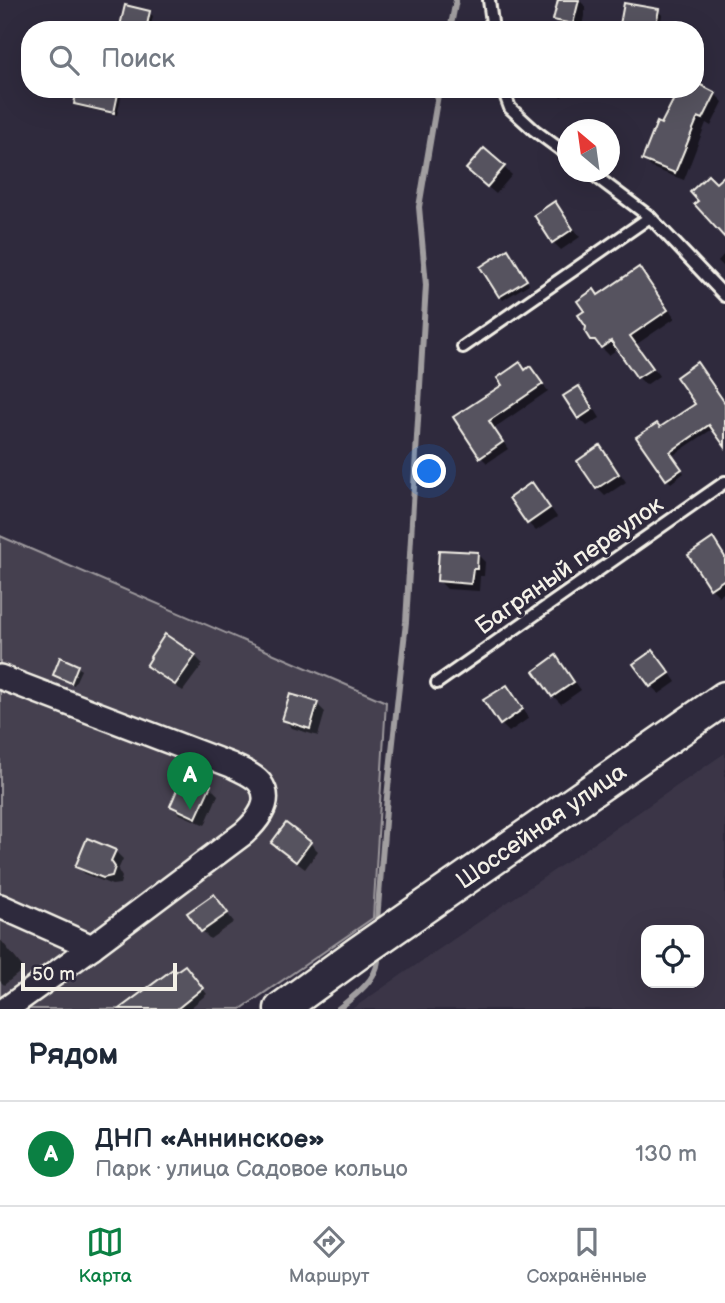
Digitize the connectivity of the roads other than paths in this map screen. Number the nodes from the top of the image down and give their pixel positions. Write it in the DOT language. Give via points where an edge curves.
graph roads {
  1 [pos="488,0"];
  2 [pos="492,21"];
  3 [pos="506,98"];
  4 [pos="557,147"];
  5 [pos="604,182"];
  6 [pos="650,216"];
  7 [pos="725,296"];
  8 [pos="463,347"];
  9 [pos="725,482"];
  10 [pos="0,677"];
  11 [pos="437,683"];
  12 [pos="725,698"];
  13 [pos="0,906"];
  14 [pos="92,947"];
  15 [pos="6,1009"];
  16 [pos="281,1009"];
  1 -- 2 [label="lane"];
  3 -- 4 [label="lane" via="510,108"];
  5 -- 6 [label="lane"];
  6 -- 7 [label="lane"];
  6 -- 8 [label="lane"];
  9 -- 11 [label="lane, Багряный переулок"];
  10 -- 14 [label="street" via="231,765 261,784 265,803 254,824"];
  12 -- 16 [label="main road, Шоссейная улица"];
  13 -- 14 [label="street"];
  14 -- 15 [label="street"];
}
